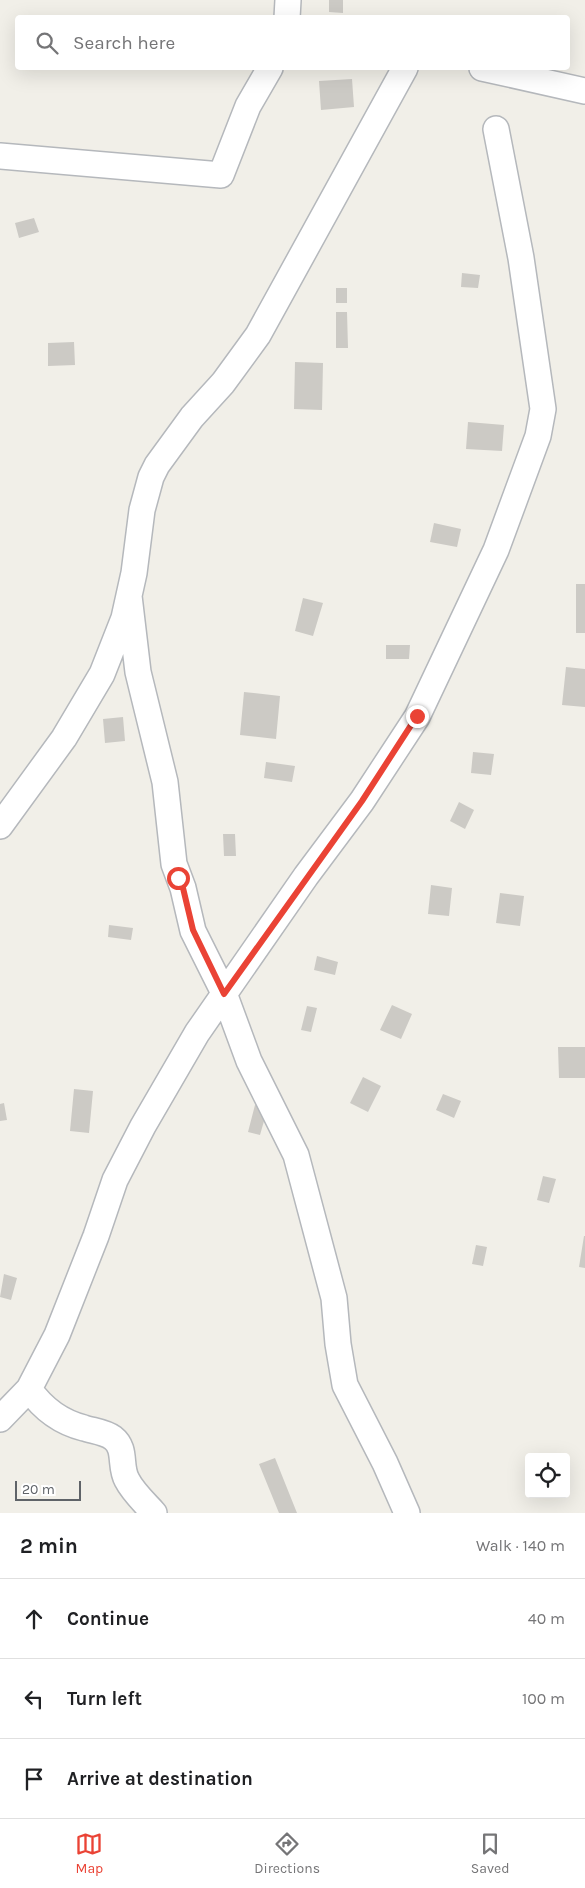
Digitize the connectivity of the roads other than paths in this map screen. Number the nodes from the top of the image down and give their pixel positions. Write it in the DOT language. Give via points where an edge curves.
graph roads {
  1 [pos="288,0"];
  2 [pos="287,15"];
  3 [pos="269,70"];
  4 [pos="404,70"];
  5 [pos="491,70"];
  6 [pos="585,90"];
  7 [pos="496,129"];
  8 [pos="0,156"];
  9 [pos="129,596"];
  10 [pos="0,826"];
  11 [pos="224,994"];
  12 [pos="29,1389"];
  13 [pos="0,1419"];
  14 [pos="154,1513"];
  15 [pos="407,1513"];
  1 -- 2 [label="street"];
  3 -- 8 [label="street" via="248,106 221,174"];
  4 -- 9 [label="street" via="258,335 157,465 142,510"];
  5 -- 6 [label="street"];
  7 -- 11 [label="street" via="521,258 543,409 538,436 496,550 417,716 362,801"];
  9 -- 10 [label="street" via="102,674 64,738"];
  9 -- 11 [label="street" via="138,672 164,782 174,864 193,930"];
  11 -- 12 [label="street" via="187,1050 115,1180 58,1335"];
  11 -- 15 [label="street" via="249,1061 296,1155 334,1298 345,1385"];
  12 -- 13 [label="street"];
  12 -- 14 [label="street" via="56,1418 100,1432 117,1442 122,1448 127,1480"];
}
